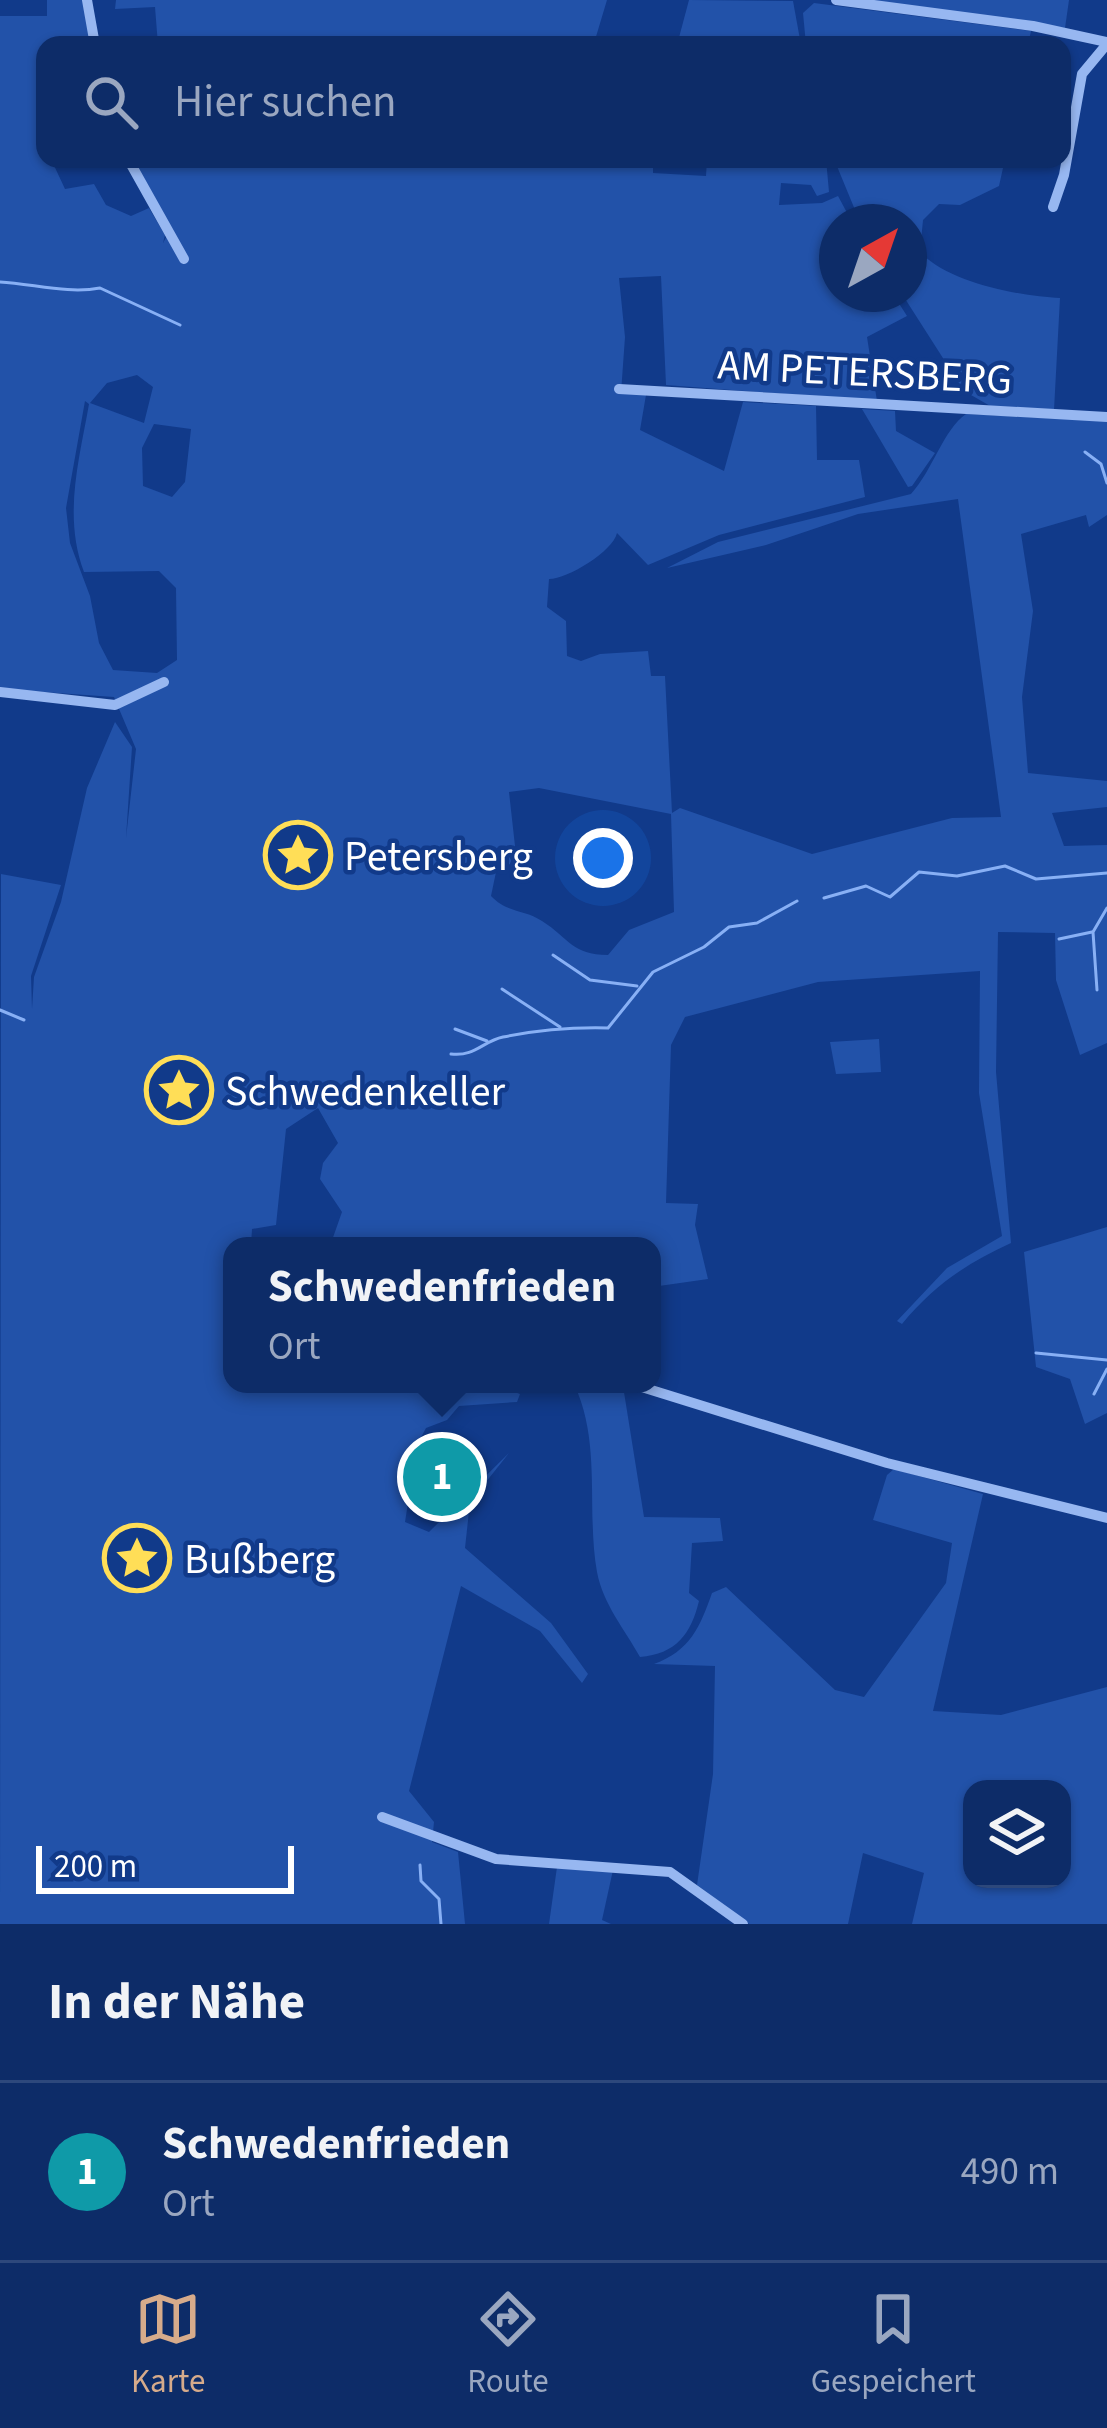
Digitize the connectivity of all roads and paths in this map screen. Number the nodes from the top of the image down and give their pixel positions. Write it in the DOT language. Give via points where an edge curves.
graph roads {
  1 [pos="88,0"];
  2 [pos="836,0"];
  3 [pos="93,36"];
  4 [pos="1107,43"];
  5 [pos="1071,136"];
  6 [pos="133,168"];
  7 [pos="1065,168"];
  8 [pos="1053,207"];
  9 [pos="184,259"];
  10 [pos="619,389"];
  11 [pos="1107,417"];
  12 [pos="164,682"];
  13 [pos="0,692"];
  14 [pos="661,1393"];
  15 [pos="1107,1518"];
  16 [pos="382,1817"];
  17 [pos="743,1924"];
  1 -- 3 [label="street"];
  2 -- 4 [label="street"];
  4 -- 5 [label="street" via="1082,74"];
  6 -- 9 [label="street"];
  7 -- 8 [label="street"];
  10 -- 11 [label="street, AM PETERSBERG"];
  12 -- 13 [label="street" via="116,705"];
  14 -- 15 [label="street" via="887,1463"];
  16 -- 17 [label="street" via="496,1859 670,1872"];
}
